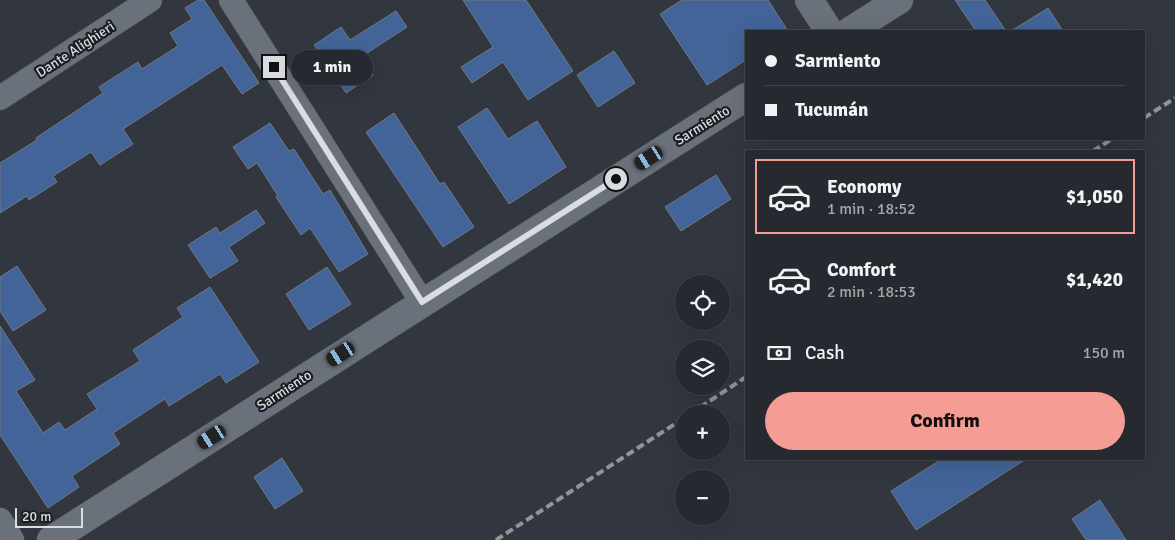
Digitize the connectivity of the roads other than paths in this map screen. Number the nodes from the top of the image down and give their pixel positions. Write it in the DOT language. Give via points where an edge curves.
graph roads {
  1 [pos="150,0"];
  2 [pos="231,0"];
  3 [pos="809,0"];
  4 [pos="899,0"];
  5 [pos="868,8"];
  6 [pos="828,30"];
  7 [pos="851,30"];
  8 [pos="0,98"];
  9 [pos="745,98"];
  10 [pos="422,302"];
  11 [pos="0,520"];
  12 [pos="12,540"];
  13 [pos="51,540"];
  1 -- 8 [label="street, Dante Alighieri"];
  2 -- 10 [label="street"];
  3 -- 6 [label="street"];
  4 -- 5 [label="street"];
  5 -- 7 [label="street"];
  9 -- 10 [label="street, Sarmiento"];
  10 -- 13 [label="street, Sarmiento"];
  11 -- 12 [label="street"];
}
